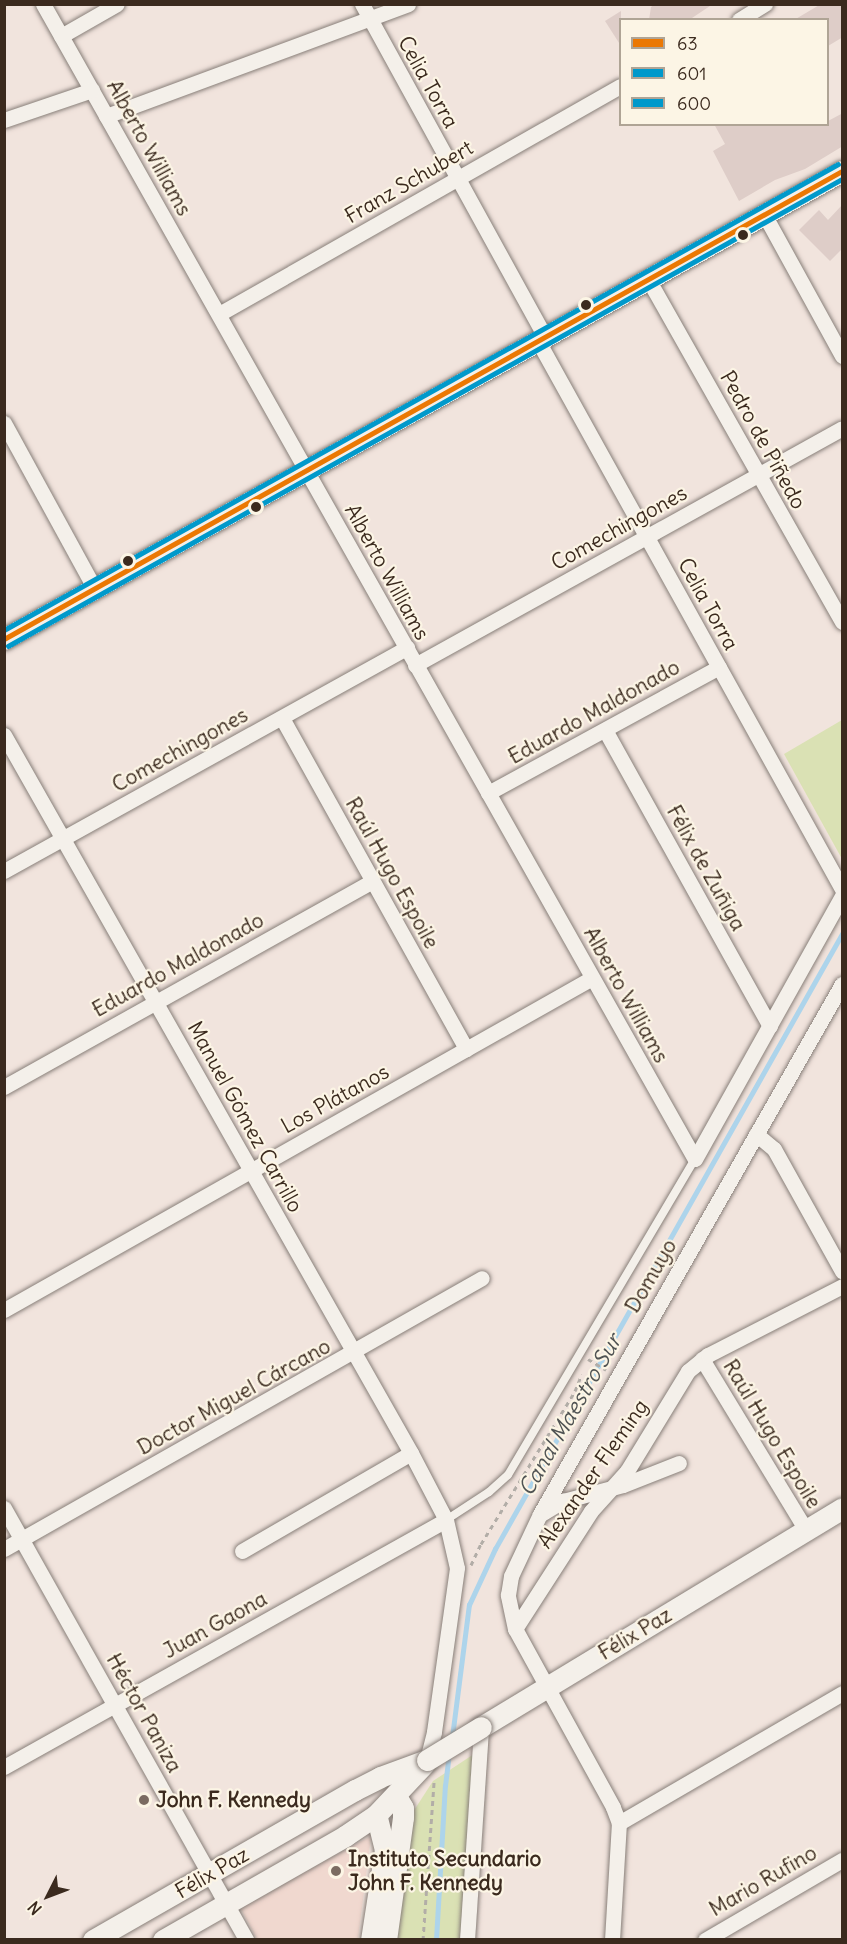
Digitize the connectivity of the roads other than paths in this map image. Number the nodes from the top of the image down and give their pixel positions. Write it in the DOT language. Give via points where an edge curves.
graph roads {
  1 [pos="43,4"];
  2 [pos="117,4"];
  3 [pos="362,4"];
  4 [pos="408,4"];
  5 [pos="765,4"];
  6 [pos="369,18"];
  7 [pos="742,18"];
  8 [pos="61,36"];
  9 [pos="619,87"];
  10 [pos="92,90"];
  11 [pos="106,116"];
  12 [pos="4,120"];
  13 [pos="843,171"];
  14 [pos="457,178"];
  15 [pos="764,214"];
  16 [pos="648,279"];
  17 [pos="219,314"];
  18 [pos="541,339"];
  19 [pos="843,356"];
  20 [pos="4,423"];
  21 [pos="843,428"];
  22 [pos="307,472"];
  23 [pos="758,475"];
  24 [pos="647,537"];
  25 [pos="95,589"];
  26 [pos="843,622"];
  27 [pos="4,639"];
  28 [pos="406,648"];
  29 [pos="416,665"];
  30 [pos="719,667"];
  31 [pos="282,718"];
  32 [pos="605,730"];
  33 [pos="4,735"];
  34 [pos="488,793"];
  35 [pos="63,839"];
  36 [pos="4,871"];
  37 [pos="372,880"];
  38 [pos="843,889"];
  39 [pos="843,896"];
  40 [pos="592,978"];
  41 [pos="843,984"];
  42 [pos="156,1002"];
  43 [pos="770,1026"];
  44 [pos="466,1049"];
  45 [pos="4,1087"];
  46 [pos="756,1134"];
  47 [pos="695,1159"];
  48 [pos="251,1171"];
  49 [pos="843,1271"];
  50 [pos="482,1278"];
  51 [pos="843,1286"];
  52 [pos="4,1310"];
  53 [pos="354,1353"];
  54 [pos="702,1359"];
  55 [pos="411,1453"];
  56 [pos="679,1463"];
  57 [pos="612,1488"];
  58 [pos="4,1508"];
  59 [pos="843,1508"];
  60 [pos="540,1514"];
  61 [pos="446,1520"];
  62 [pos="806,1530"];
  63 [pos="22,1539"];
  64 [pos="4,1549"];
  65 [pos="243,1551"];
  66 [pos="515,1629"];
  67 [pos="548,1687"];
  68 [pos="843,1693"];
  69 [pos="116,1705"];
  70 [pos="482,1727"];
  71 [pos="427,1760"];
  72 [pos="4,1767"];
  73 [pos="396,1796"];
  74 [pos="376,1815"];
  75 [pos="619,1823"];
  76 [pos="843,1860"];
  77 [pos="211,1875"];
  78 [pos="227,1904"];
  79 [pos="186,1934"];
  80 [pos="93,1940"];
  81 [pos="163,1940"];
  82 [pos="246,1940"];
  83 [pos="371,1940"];
  84 [pos="387,1940"];
  85 [pos="467,1940"];
  86 [pos="612,1940"];
  87 [pos="705,1940"];
  1 -- 8 [label="street, Alberto Williams"];
  2 -- 8 [label="street"];
  3 -- 6 [label="street, Celia Torra"];
  4 -- 6 [label="street"];
  5 -- 7 [label="street"];
  6 -- 11 [label="street"];
  6 -- 14 [label="street, Celia Torra"];
  8 -- 10 [label="street, Alberto Williams"];
  9 -- 14 [label="street, Franz Schubert"];
  10 -- 11 [label="street, Alberto Williams"];
  10 -- 12 [label="street"];
  11 -- 17 [label="street, Alberto Williams"];
  13 -- 15 [label="main road"];
  14 -- 17 [label="street, Franz Schubert"];
  14 -- 18 [label="street, Celia Torra"];
  15 -- 16 [label="main road"];
  15 -- 19 [label="street"];
  16 -- 18 [label="main road"];
  16 -- 23 [label="street, Pedro de Piñedo"];
  17 -- 22 [label="street, Alberto Williams"];
  18 -- 22 [label="main road"];
  18 -- 24 [label="street, Celia Torra"];
  20 -- 25 [label="street"];
  21 -- 23 [label="street, Comechingones"];
  22 -- 25 [label="main road"];
  22 -- 28 [label="street, Alberto Williams"];
  23 -- 24 [label="street, Comechingones"];
  23 -- 26 [label="street, Pedro de Piñedo"];
  24 -- 29 [label="street, Comechingones"];
  24 -- 30 [label="street, Celia Torra"];
  25 -- 27 [label="main road"];
  28 -- 29 [label="street, Alberto Williams"];
  28 -- 31 [label="street, Comechingones"];
  29 -- 34 [label="street, Alberto Williams"];
  30 -- 32 [label="street, Eduardo Maldonado"];
  30 -- 38 [label="street, Celia Torra"];
  31 -- 35 [label="street, Comechingones"];
  31 -- 37 [label="street, Raúl Hugo Espoile"];
  32 -- 34 [label="street, Eduardo Maldonado"];
  32 -- 43 [label="street, Félix de Zuñiga"];
  33 -- 35 [label="street, Manuel Gómez Carrillo"];
  34 -- 40 [label="street, Alberto Williams"];
  35 -- 36 [label="street, Comechingones"];
  35 -- 42 [label="street, Manuel Gómez Carrillo"];
  37 -- 42 [label="street, Eduardo Maldonado"];
  37 -- 44 [label="street, Raúl Hugo Espoile"];
  39 -- 43 [label="street"];
  40 -- 44 [label="street, Los Plátanos"];
  40 -- 47 [label="street, Alberto Williams"];
  41 -- 46 [label="street, Domuyo"];
  42 -- 45 [label="street, Eduardo Maldonado"];
  42 -- 48 [label="street, Manuel Gómez Carrillo"];
  43 -- 47 [label="street"];
  44 -- 48 [label="street, Los Plátanos"];
  46 -- 49 [label="street" via="774,1149"];
  46 -- 60 [label="street, Domuyo"];
  47 -- 61 [label="lane" via="508,1475"];
  48 -- 52 [label="street, Los Plátanos"];
  48 -- 53 [label="street, Manuel Gómez Carrillo"];
  50 -- 53 [label="street, Doctor Miguel Cárcano"];
  51 -- 54 [label="street, Alexander Fleming"];
  53 -- 55 [label="street, Manuel Gómez Carrillo"];
  53 -- 63 [label="street, Doctor Miguel Cárcano"];
  54 -- 57 [label="street, Alexander Fleming" via="684,1376 627,1471"];
  54 -- 62 [label="street, Raúl Hugo Espoile"];
  55 -- 61 [label="street, Manuel Gómez Carrillo"];
  55 -- 65 [label="street"];
  56 -- 57 [label="street"];
  57 -- 60 [label="street" via="563,1501"];
  57 -- 66 [label="street, Alexander Fleming" via="591,1511"];
  58 -- 63 [label="street, Héctor Paniza"];
  59 -- 62 [label="main road, Félix Paz"];
  60 -- 66 [label="street, Domuyo" via="509,1584"];
  61 -- 69 [label="street, Juan Gaona"];
  61 -- 71 [label="street, Manuel Gómez Carrillo" via="458,1568"];
  62 -- 67 [label="main road, Félix Paz"];
  63 -- 64 [label="street, Doctor Miguel Cárcano"];
  63 -- 69 [label="street, Héctor Paniza"];
  66 -- 67 [label="street, Domuyo"];
  67 -- 70 [label="main road, Félix Paz"];
  67 -- 75 [label="street, Domuyo"];
  68 -- 75 [label="street"];
  69 -- 72 [label="street, Juan Gaona"];
  69 -- 77 [label="street, Héctor Paniza"];
  70 -- 71 [label="main road, Félix Paz, bridge"];
  70 -- 85 [label="street"];
  71 -- 73 [label="main road, Félix Paz"];
  71 -- 77 [label="main road, Félix Paz" via="355,1790"];
  73 -- 74 [label="main road, Félix Paz"];
  73 -- 84 [label="main road" via="403,1817"];
  74 -- 78 [label="main road, Félix Paz"];
  74 -- 83 [label="main road" via="385,1850"];
  75 -- 86 [label="street"];
  76 -- 87 [label="street, Mario Rufino"];
  77 -- 78 [label="street, Héctor Paniza"];
  77 -- 80 [label="main road, Félix Paz"];
  78 -- 79 [label="main road, Félix Paz"];
  78 -- 82 [label="street, Héctor Paniza"];
  79 -- 81 [label="main road, Félix Paz"];
}
